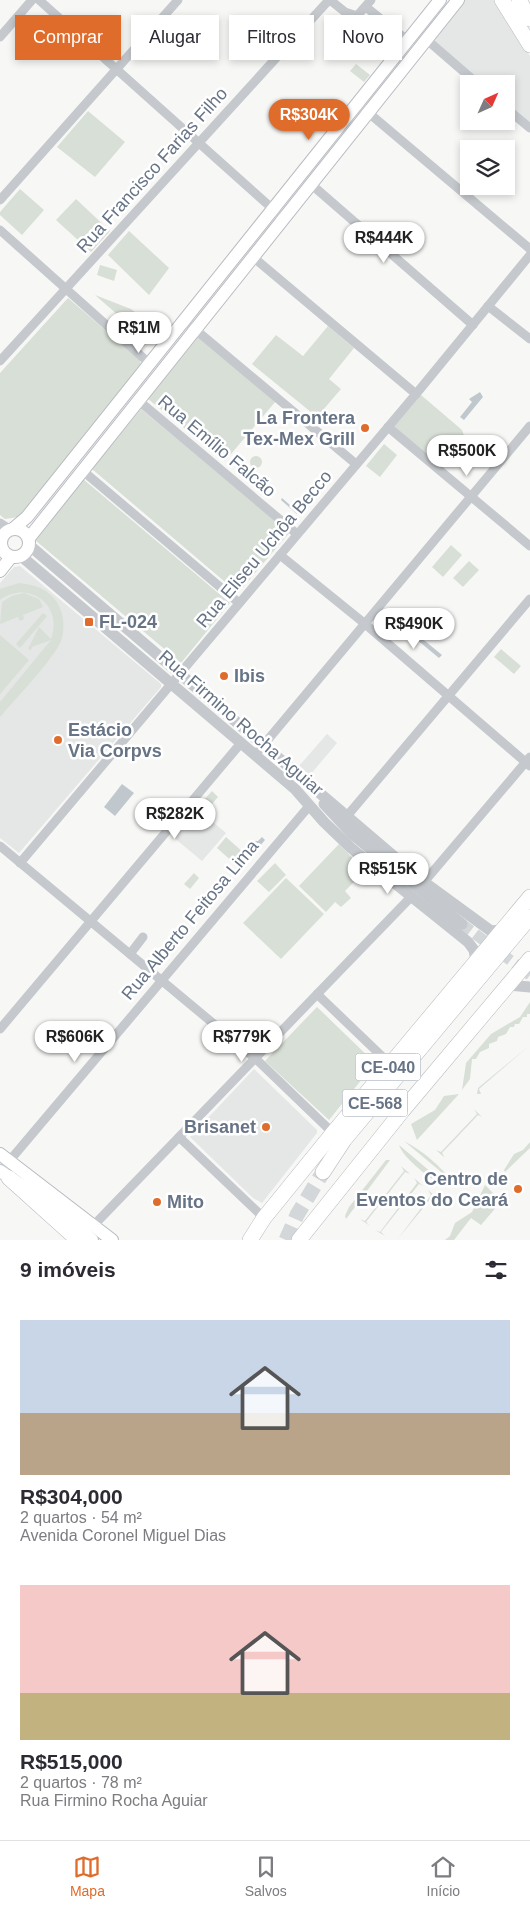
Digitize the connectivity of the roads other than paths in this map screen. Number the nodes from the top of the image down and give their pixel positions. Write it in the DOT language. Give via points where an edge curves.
graph roads {
  1 [pos="32,0"];
  2 [pos="39,0"];
  3 [pos="178,0"];
  4 [pos="329,0"];
  5 [pos="440,0"];
  6 [pos="458,0"];
  7 [pos="502,0"];
  8 [pos="519,0"];
  9 [pos="369,4"];
  10 [pos="530,19"];
  11 [pos="0,37"];
  12 [pos="426,39"];
  13 [pos="407,40"];
  14 [pos="530,45"];
  15 [pos="117,70"];
  16 [pos="468,75"];
  17 [pos="356,103"];
  18 [pos="368,112"];
  19 [pos="515,116"];
  20 [pos="530,128"];
  21 [pos="328,139"];
  22 [pos="198,143"];
  23 [pos="340,148"];
  24 [pos="312,185"];
  25 [pos="0,200"];
  26 [pos="274,209"];
  27 [pos="284,219"];
  28 [pos="0,230"];
  29 [pos="530,249"];
  30 [pos="530,255"];
  31 [pos="253,257"];
  32 [pos="67,288"];
  33 [pos="488,306"];
  34 [pos="184,320"];
  35 [pos="473,325"];
  36 [pos="196,330"];
  37 [pos="530,339"];
  38 [pos="0,361"];
  39 [pos="149,363"];
  40 [pos="416,394"];
  41 [pos="139,401"];
  42 [pos="530,426"];
  43 [pos="388,427"];
  44 [pos="356,464"];
  45 [pos="83,471"];
  46 [pos="471,496"];
  47 [pos="8,527"];
  48 [pos="297,534"];
  49 [pos="1,546"];
  50 [pos="530,546"];
  51 [pos="22,549"];
  52 [pos="280,555"];
  53 [pos="0,571"];
  54 [pos="530,599"];
  55 [pos="239,603"];
  56 [pos="364,623"];
  57 [pos="180,674"];
  58 [pos="171,683"];
  59 [pos="449,695"];
  60 [pos="241,743"];
  61 [pos="263,745"];
  62 [pos="255,755"];
  63 [pos="528,762"];
  64 [pos="307,783"];
  65 [pos="310,805"];
  66 [pos="347,816"];
  67 [pos="0,846"];
  68 [pos="20,863"];
  69 [pos="424,882"];
  70 [pos="411,897"];
  71 [pos="530,897"];
  72 [pos="530,917"];
  73 [pos="90,921"];
  74 [pos="462,924"];
  75 [pos="502,930"];
  76 [pos="143,937"];
  77 [pos="130,954"];
  78 [pos="530,959"];
  79 [pos="476,961"];
  80 [pos="160,980"];
  81 [pos="508,985"];
  82 [pos="530,987"];
  83 [pos="317,994"];
  84 [pos="0,1028"];
  85 [pos="256,1059"];
  86 [pos="390,1064"];
  87 [pos="403,1110"];
  88 [pos="333,1133"];
  89 [pos="180,1137"];
  90 [pos="4,1157"];
  91 [pos="323,1172"];
  92 [pos="2,1173"];
  93 [pos="264,1218"];
  94 [pos="93,1226"];
  95 [pos="78,1240"];
  96 [pos="92,1240"];
  97 [pos="112,1240"];
  98 [pos="250,1240"];
  99 [pos="298,1240"];
  100 [pos="310,1240"];
  1 -- 11 [label="street"];
  2 -- 15 [label="street"];
  3 -- 15 [label="street"];
  4 -- 9 [label="street" via="357,16"];
  4 -- 22 [label="street, Rua Francisco Farias Filho"];
  5 -- 13 [label="main road"];
  6 -- 12 [label="main road"];
  7 -- 14 [label="main road"];
  8 -- 10 [label="main road"];
  9 -- 13 [label="street"];
  12 -- 16 [label="street"];
  12 -- 18 [label="main road"];
  13 -- 17 [label="main road"];
  15 -- 22 [label="street"];
  15 -- 25 [label="street"];
  17 -- 18 [label="street"];
  17 -- 21 [label="main road"];
  18 -- 23 [label="main road"];
  18 -- 29 [label="street"];
  19 -- 20 [label="street"];
  21 -- 23 [label="main road"];
  21 -- 26 [label="main road"];
  22 -- 26 [label="street"];
  22 -- 32 [label="street, Rua Francisco Farias Filho"];
  23 -- 24 [label="main road"];
  24 -- 27 [label="main road"];
  24 -- 35 [label="street"];
  26 -- 27 [label="street"];
  26 -- 34 [label="main road"];
  27 -- 31 [label="main road"];
  28 -- 32 [label="street"];
  30 -- 33 [label="street, Rua Eliseu Uchôa Becco"];
  31 -- 36 [label="main road"];
  31 -- 40 [label="street"];
  32 -- 38 [label="street, Rua Francisco Farias Filho"];
  32 -- 39 [label="street"];
  33 -- 35 [label="street, Rua Eliseu Uchôa Becco"];
  33 -- 37 [label="street"];
  34 -- 36 [label="street"];
  34 -- 39 [label="main road"];
  35 -- 40 [label="street, Rua Eliseu Uchôa Becco"];
  36 -- 41 [label="main road"];
  36 -- 44 [label="street"];
  39 -- 47 [label="main road" via="24,521"];
  40 -- 43 [label="street, Rua Eliseu Uchôa Becco"];
  41 -- 45 [label="main road"];
  41 -- 48 [label="street, Rua Emílio Falcão"];
  42 -- 46 [label="street"];
  43 -- 44 [label="street, Rua Eliseu Uchôa Becco"];
  43 -- 46 [label="street"];
  44 -- 48 [label="street, Rua Eliseu Uchôa Becco"];
  45 -- 51 [label="main road"];
  45 -- 55 [label="street"];
  46 -- 50 [label="street"];
  46 -- 56 [label="street"];
  47 -- 49 [label="main road" via="2,535"];
  47 -- 51 [label="main road" via="23,531"];
  48 -- 52 [label="street, Rua Eliseu Uchôa Becco"];
  49 -- 51 [label="main road"];
  51 -- 53 [label="main road"];
  51 -- 57 [label="street, Rua Firmino Rocha Aguiar"];
  51 -- 58 [label="street, Rua Firmino Rocha Aguiar"];
  52 -- 55 [label="street, Rua Eliseu Uchôa Becco"];
  52 -- 56 [label="street"];
  54 -- 59 [label="street"];
  55 -- 57 [label="street, Rua Eliseu Uchôa Becco"];
  56 -- 59 [label="street"];
  56 -- 61 [label="street"];
  57 -- 58 [label="street, Rua Eliseu Uchôa Becco"];
  57 -- 61 [label="street, Rua Firmino Rocha Aguiar"];
  58 -- 60 [label="street, Rua Firmino Rocha Aguiar"];
  58 -- 68 [label="street, Rua Eliseu Uchôa Becco"];
  59 -- 63 [label="street"];
  59 -- 66 [label="street"];
  60 -- 62 [label="street, Rua Firmino Rocha Aguiar"];
  60 -- 73 [label="street"];
  61 -- 62 [label="street"];
  61 -- 64 [label="street, Rua Firmino Rocha Aguiar"];
  62 -- 65 [label="street, Rua Firmino Rocha Aguiar"];
  63 -- 69 [label="street"];
  64 -- 66 [label="street, Rua Firmino Rocha Aguiar"];
  64 -- 74 [label="street" via="352,834"];
  65 -- 70 [label="street, Rua Firmino Rocha Aguiar" via="351,848"];
  65 -- 80 [label="street, Rua Alberto Feitosa Lima"];
  66 -- 69 [label="street, Rua Firmino Rocha Aguiar"];
  67 -- 68 [label="street"];
  68 -- 73 [label="street"];
  69 -- 75 [label="street, Rua Firmino Rocha Aguiar" via="491,931"];
  70 -- 79 [label="street, Rua Firmino Rocha Aguiar" via="468,942"];
  70 -- 83 [label="street"];
  71 -- 75 [label="main road, CE-040"];
  72 -- 91 [label="main road, CE-568" via="344,1140"];
  73 -- 77 [label="street"];
  73 -- 84 [label="street"];
  75 -- 79 [label="main road, CE-040"];
  76 -- 77 [label="street"];
  77 -- 80 [label="street"];
  78 -- 81 [label="main road, CE-040"];
  79 -- 86 [label="main road, CE-040"];
  80 -- 85 [label="street"];
  80 -- 90 [label="street, Rua Alberto Feitosa Lima"];
  81 -- 82 [label="street"];
  81 -- 87 [label="main road, CE-040"];
  83 -- 85 [label="street"];
  83 -- 86 [label="street"];
  85 -- 88 [label="street"];
  85 -- 89 [label="street"];
  86 -- 88 [label="main road, CE-040"];
  87 -- 99 [label="main road, CE-040"];
  87 -- 100 [label="main road, CE-568" via="379,1150"];
  88 -- 93 [label="main road, CE-040"];
  89 -- 93 [label="street"];
  89 -- 94 [label="street"];
  90 -- 92 [label="street, Rua Alberto Feitosa Lima"];
  90 -- 94 [label="main road"];
  92 -- 95 [label="main road"];
  92 -- 96 [label="main road" via="55,1207"];
  93 -- 98 [label="main road, CE-040"];
  94 -- 97 [label="main road"];
}
